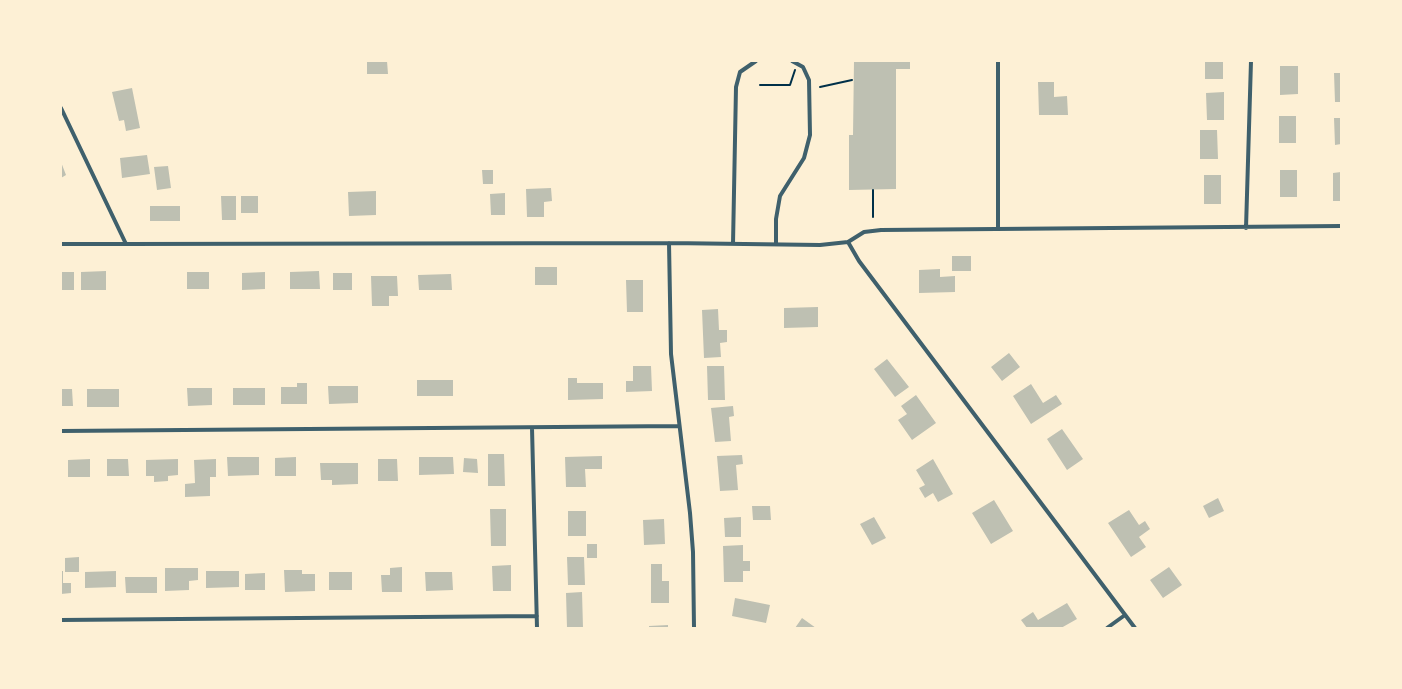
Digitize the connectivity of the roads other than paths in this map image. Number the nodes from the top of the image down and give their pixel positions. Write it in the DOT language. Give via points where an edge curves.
graph roads {
  1 [pos="756,61"];
  2 [pos="792,61"];
  3 [pos="998,61"];
  4 [pos="1251,61"];
  5 [pos="61,108"];
  6 [pos="1341,226"];
  7 [pos="1246,228"];
  8 [pos="998,229"];
  9 [pos="848,242"];
  10 [pos="669,243"];
  11 [pos="61,244"];
  12 [pos="126,244"];
  13 [pos="733,244"];
  14 [pos="776,244"];
  15 [pos="679,426"];
  16 [pos="532,428"];
  17 [pos="61,431"];
  18 [pos="1125,615"];
  19 [pos="536,616"];
  20 [pos="61,620"];
  21 [pos="537,628"];
  22 [pos="694,628"];
  23 [pos="1108,628"];
  24 [pos="1135,628"];
  1 -- 13 [label="street" via="740,72 736,87"];
  2 -- 14 [label="street" via="803,68 809,80 810,135 804,158 780,196 776,219"];
  3 -- 8 [label="street"];
  4 -- 7 [label="street"];
  5 -- 12 [label="street"];
  6 -- 7 [label="street"];
  7 -- 8 [label="street"];
  8 -- 9 [label="street" via="873,230 857,235"];
  9 -- 14 [label="street" via="820,245"];
  9 -- 18 [label="street" via="859,261"];
  10 -- 12 [label="street"];
  10 -- 13 [label="street"];
  10 -- 15 [label="street" via="671,354"];
  11 -- 12 [label="street"];
  13 -- 14 [label="street"];
  15 -- 16 [label="street"];
  15 -- 22 [label="street" via="693,552"];
  16 -- 17 [label="street"];
  16 -- 19 [label="street"];
  18 -- 23 [label="street"];
  18 -- 24 [label="street"];
  19 -- 20 [label="street"];
  19 -- 21 [label="street"];
}
